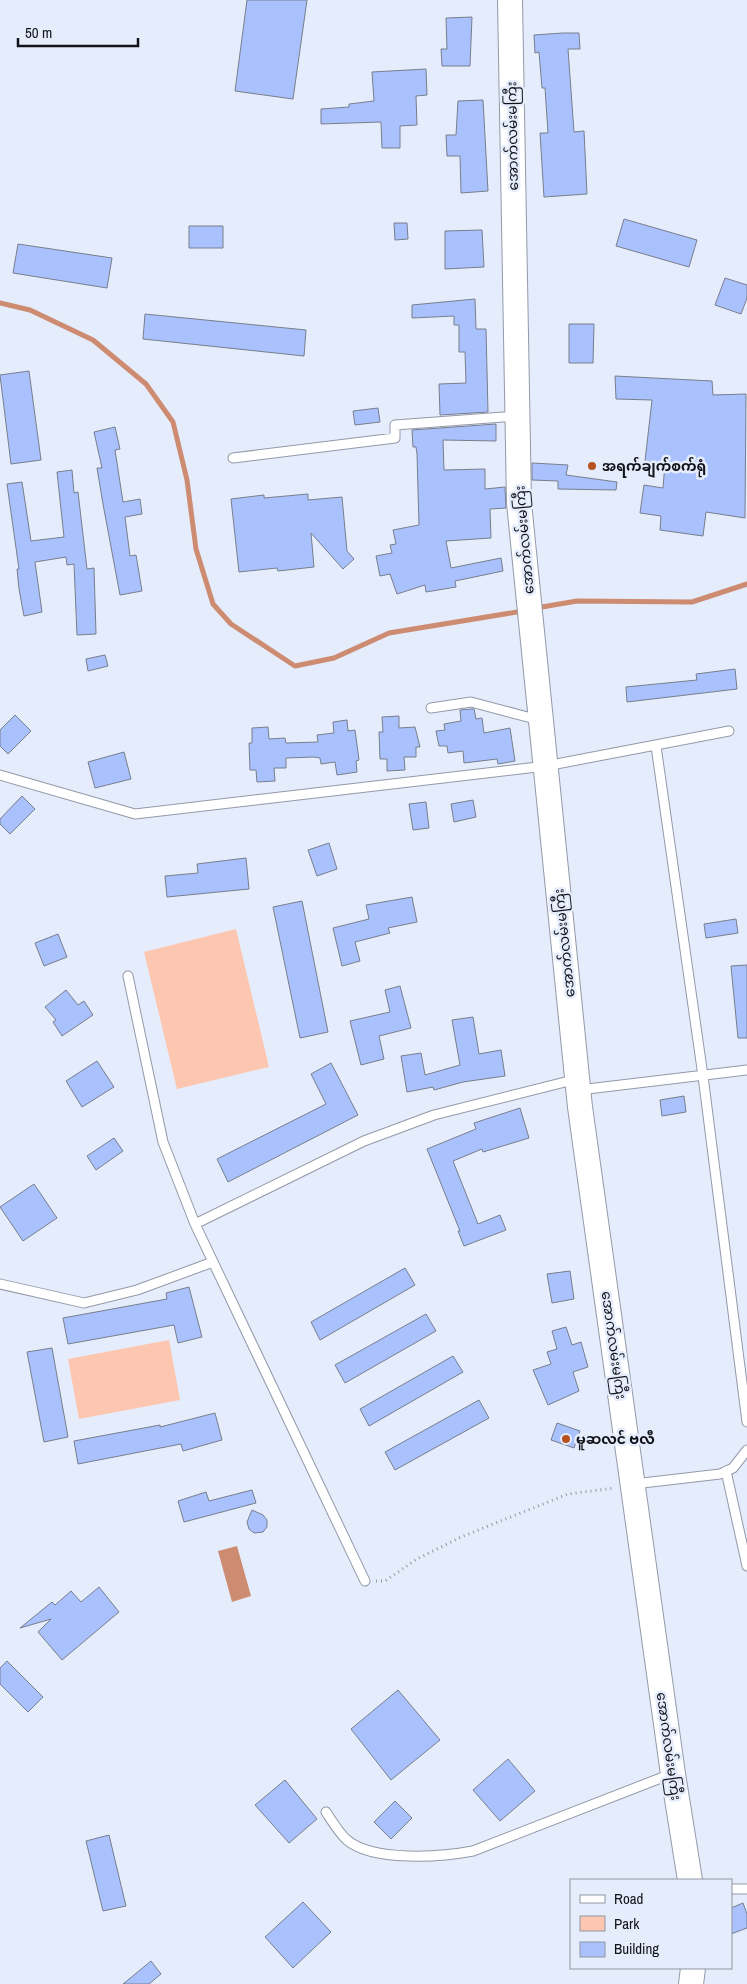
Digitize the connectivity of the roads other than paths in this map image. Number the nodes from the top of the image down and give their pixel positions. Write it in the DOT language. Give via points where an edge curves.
graph roads {
  1 [pos="510,0"];
  2 [pos="518,416"];
  3 [pos="233,458"];
  4 [pos="431,708"];
  5 [pos="541,721"];
  6 [pos="729,731"];
  7 [pos="656,746"];
  8 [pos="546,766"];
  9 [pos="0,775"];
  10 [pos="128,976"];
  11 [pos="747,1070"];
  12 [pos="703,1076"];
  13 [pos="578,1084"];
  14 [pos="195,1224"];
  15 [pos="213,1262"];
  16 [pos="0,1284"];
  17 [pos="747,1422"];
  18 [pos="747,1450"];
  19 [pos="726,1471"];
  20 [pos="634,1484"];
  21 [pos="747,1566"];
  22 [pos="366,1581"];
  23 [pos="673,1774"];
  24 [pos="326,1812"];
  25 [pos="690,1879"];
  26 [pos="732,1888"];
  27 [pos="747,1889"];
  28 [pos="693,1969"];
  29 [pos="691,1984"];
  1 -- 2 [label="main road, အောက်လမ်းမကြီး"];
  2 -- 3 [label="lane" via="395,425 395,438"];
  2 -- 5 [label="main road, အောက်လမ်းမကြီး" via="519,503"];
  4 -- 5 [label="lane" via="471,702"];
  5 -- 8 [label="main road, အောက်လမ်းမကြီး"];
  6 -- 7 [label="lane"];
  7 -- 8 [label="lane"];
  7 -- 12 [label="lane"];
  8 -- 9 [label="lane" via="135,814"];
  8 -- 13 [label="main road, အောက်လမ်းမကြီး"];
  10 -- 14 [label="lane" via="164,1142"];
  11 -- 12 [label="lane"];
  12 -- 13 [label="lane"];
  12 -- 17 [label="lane"];
  13 -- 14 [label="lane" via="434,1115 364,1141"];
  13 -- 20 [label="main road, အောက်လမ်းမကြီး"];
  14 -- 15 [label="lane"];
  15 -- 16 [label="lane" via="137,1290 84,1303"];
  15 -- 22 [label="lane"];
  18 -- 19 [label="lane" via="733,1468"];
  19 -- 20 [label="lane"];
  19 -- 21 [label="lane"];
  20 -- 23 [label="main road, အောက်လမ်းမကြီး"];
  23 -- 24 [label="lane" via="473,1851 443,1856 363,1850 347,1840"];
  23 -- 25 [label="main road, အောက်လမ်းမကြီး"];
  26 -- 27 [label="lane"];
  28 -- 29 [label="main road"];
}
